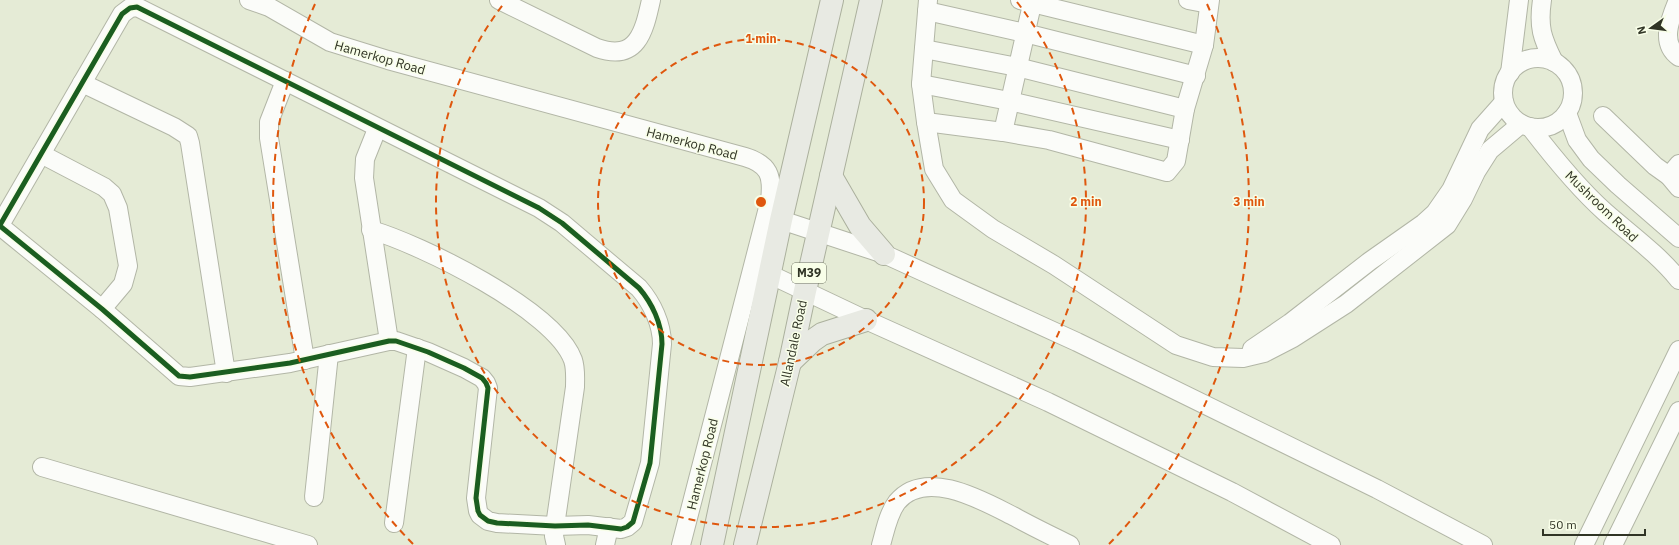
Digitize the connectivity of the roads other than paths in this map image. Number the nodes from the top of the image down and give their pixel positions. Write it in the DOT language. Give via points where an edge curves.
graph roads {
  1 [pos="249,0"];
  2 [pos="499,0"];
  3 [pos="651,0"];
  4 [pos="832,0"];
  5 [pos="871,0"];
  6 [pos="1188,0"];
  7 [pos="1519,0"];
  8 [pos="1542,0"];
  9 [pos="1678,0"];
  10 [pos="1028,1"];
  11 [pos="1209,2"];
  12 [pos="927,6"];
  13 [pos="1025,33"];
  14 [pos="1204,45"];
  15 [pos="924,49"];
  16 [pos="1679,57"];
  17 [pos="1554,62"];
  18 [pos="1017,67"];
  19 [pos="1510,73"];
  20 [pos="1196,76"];
  21 [pos="285,81"];
  22 [pos="82,83"];
  23 [pos="921,84"];
  24 [pos="1009,100"];
  25 [pos="1504,102"];
  26 [pos="1185,109"];
  27 [pos="1567,113"];
  28 [pos="1603,116"];
  29 [pos="926,122"];
  30 [pos="1525,126"];
  31 [pos="377,129"];
  32 [pos="1003,132"];
  33 [pos="1180,140"];
  34 [pos="41,154"];
  35 [pos="831,176"];
  36 [pos="1676,176"];
  37 [pos="781,220"];
  38 [pos="0,225"];
  39 [pos="371,230"];
  40 [pos="818,233"];
  41 [pos="1679,238"];
  42 [pos="884,254"];
  43 [pos="769,274"];
  44 [pos="1346,279"];
  45 [pos="1679,280"];
  46 [pos="804,291"];
  47 [pos="1326,295"];
  48 [pos="1357,295"];
  49 [pos="102,309"];
  50 [pos="1336,310"];
  51 [pos="866,320"];
  52 [pos="389,341"];
  53 [pos="417,348"];
  54 [pos="1679,350"];
  55 [pos="329,354"];
  56 [pos="1243,358"];
  57 [pos="305,360"];
  58 [pos="790,362"];
  59 [pos="226,373"];
  60 [pos="1679,411"];
  61 [pos="42,467"];
  62 [pos="314,497"];
  63 [pos="394,523"];
  64 [pos="555,526"];
  65 [pos="609,527"];
  66 [pos="1583,544"];
  67 [pos="308,545"];
  68 [pos="556,545"];
  69 [pos="605,545"];
  70 [pos="681,545"];
  71 [pos="712,545"];
  72 [pos="746,545"];
  73 [pos="880,545"];
  74 [pos="1070,545"];
  75 [pos="1331,545"];
  76 [pos="1483,545"];
  77 [pos="1613,545"];
  1 -- 70 [label="street, Hamerkop Road" via="269,7 330,42 751,158 764,166 770,182 770,200"];
  2 -- 3 [label="street" via="597,48 614,52 623,52 636,43"];
  4 -- 37 [label="main road"];
  5 -- 35 [label="main road, Allandale Road / M39"];
  6 -- 11 [label="street"];
  7 -- 19 [label="street"];
  8 -- 17 [label="street" via="1541,34"];
  9 -- 16 [label="street" via="1669,22 1668,37 1670,46"];
  10 -- 13 [label="street"];
  10 -- 14 [label="street"];
  11 -- 14 [label="street"];
  12 -- 13 [label="street"];
  12 -- 15 [label="street"];
  13 -- 18 [label="street"];
  13 -- 20 [label="street"];
  14 -- 20 [label="street"];
  15 -- 18 [label="street"];
  15 -- 23 [label="street"];
  17 -- 19 [label="street" via="1546,59 1529,59"];
  17 -- 27 [label="street" via="1566,73 1572,89 1572,102"];
  18 -- 24 [label="street"];
  18 -- 26 [label="street"];
  19 -- 25 [label="street" via="1503,89"];
  20 -- 26 [label="street"];
  21 -- 22 [label="street" via="134,6 122,14"];
  21 -- 31 [label="street"];
  21 -- 57 [label="street" via="269,122 269,138"];
  22 -- 34 [label="street"];
  22 -- 59 [label="street" via="188,136"];
  23 -- 24 [label="street"];
  23 -- 29 [label="street"];
  24 -- 32 [label="street"];
  24 -- 33 [label="street"];
  25 -- 30 [label="street, Mushroom Road" via="1510,113"];
  25 -- 44 [label="street" via="1480,129 1451,190 1435,213"];
  26 -- 33 [label="street"];
  27 -- 30 [label="street" via="1546,127"];
  27 -- 41 [label="street, Mushroom Road" via="1577,140 1591,159"];
  28 -- 36 [label="street" via="1655,166"];
  29 -- 32 [label="street"];
  29 -- 56 [label="street" via="934,169 953,200 993,229 1054,265 1176,345 1213,357"];
  30 -- 45 [label="street, Mushroom Road" via="1586,194"];
  30 -- 48 [label="street" via="1490,150 1447,225"];
  31 -- 39 [label="street" via="363,171"];
  31 -- 65 [label="street" via="551,215 644,294 662,331 650,463 633,522 624,528"];
  32 -- 33 [label="street" via="1049,140 1167,172 1176,161"];
  34 -- 38 [label="street"];
  34 -- 49 [label="street" via="104,187 112,194 118,208 128,266 123,284"];
  35 -- 40 [label="main road, Allandale Road / M39"];
  35 -- 42 [label="main road" via="860,226"];
  37 -- 40 [label="street"];
  37 -- 43 [label="main road"];
  38 -- 49 [label="street"];
  39 -- 52 [label="street"];
  39 -- 64 [label="street" via="423,250 507,295 553,331 566,346 576,371"];
  40 -- 42 [label="street"];
  40 -- 46 [label="main road, Allandale Road / M39"];
  42 -- 76 [label="street" via="1084,346 1377,489"];
  43 -- 46 [label="street"];
  43 -- 71 [label="main road"];
  44 -- 47 [label="street"];
  44 -- 48 [label="street"];
  46 -- 51 [label="street"];
  46 -- 58 [label="main road, Allandale Road / M39"];
  47 -- 50 [label="street"];
  47 -- 56 [label="street" via="1258,344"];
  48 -- 50 [label="street"];
  49 -- 59 [label="street" via="179,376"];
  50 -- 56 [label="street" via="1294,338 1264,353"];
  51 -- 58 [label="main road" via="822,334"];
  51 -- 75 [label="street" via="1055,405 1232,492"];
  52 -- 53 [label="street"];
  52 -- 55 [label="street"];
  53 -- 63 [label="street"];
  53 -- 64 [label="street" via="482,378 488,388 476,498 480,514 488,521 497,523"];
  54 -- 66 [label="street"];
  55 -- 57 [label="street"];
  55 -- 62 [label="street"];
  57 -- 59 [label="street"];
  58 -- 72 [label="main road, Allandale Road / M39"];
  60 -- 77 [label="street"];
  61 -- 67 [label="street"];
  64 -- 65 [label="street"];
  64 -- 68 [label="street"];
  65 -- 69 [label="street"];
  73 -- 74 [label="street" via="897,502 916,489 930,488 948,489 971,495"];
}
